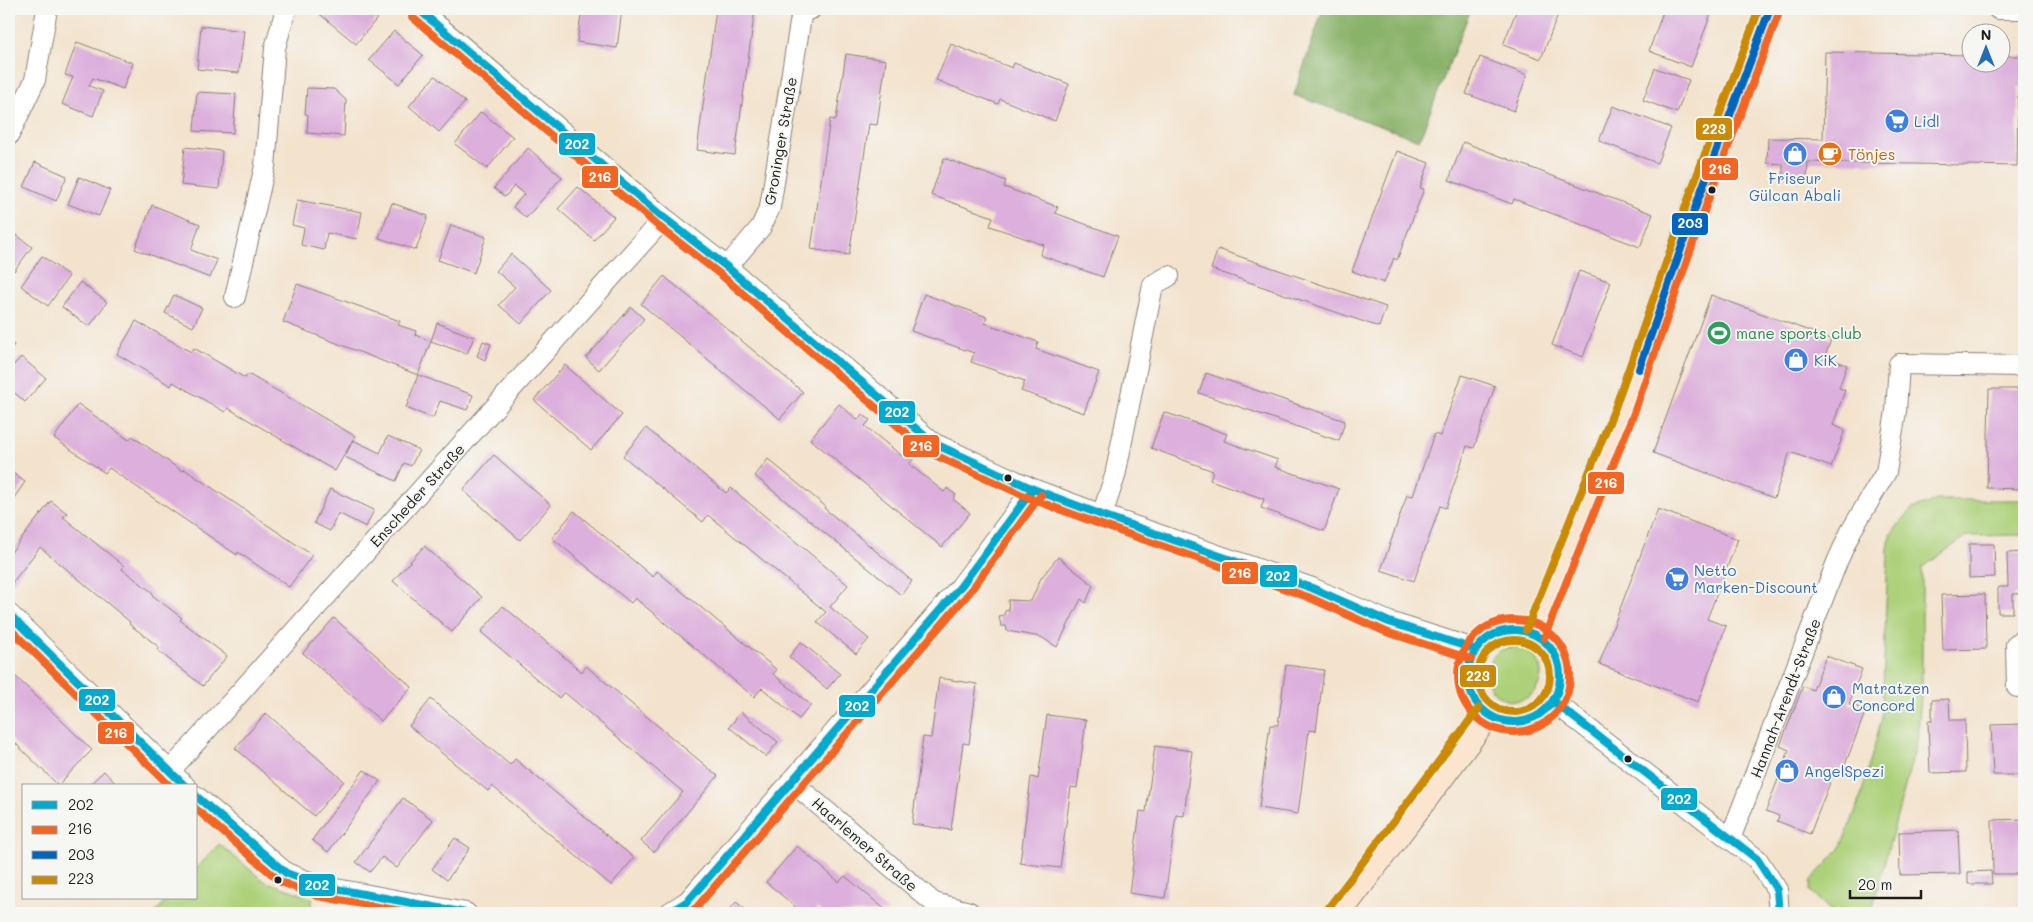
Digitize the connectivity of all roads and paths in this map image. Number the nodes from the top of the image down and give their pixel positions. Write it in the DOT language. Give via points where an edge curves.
graph roads {
  1 [pos="47,9"];
  2 [pos="286,9"];
  3 [pos="418,9"];
  4 [pos="811,9"];
  5 [pos="1770,9"];
  6 [pos="1998,9"];
  7 [pos="2024,9"];
  8 [pos="9,135"];
  9 [pos="664,218"];
  10 [pos="727,266"];
  11 [pos="1169,276"];
  12 [pos="235,297"];
  13 [pos="2024,366"];
  14 [pos="1033,489"];
  15 [pos="1102,515"];
  16 [pos="9,614"];
  17 [pos="1535,634"];
  18 [pos="2024,638"];
  19 [pos="1474,650"];
  20 [pos="2014,687"];
  21 [pos="1554,702"];
  22 [pos="1487,714"];
  23 [pos="169,772"];
  24 [pos="791,781"];
  25 [pos="183,784"];
  26 [pos="198,798"];
  27 [pos="1730,840"];
  28 [pos="969,912"];
  29 [pos="466,913"];
  30 [pos="669,913"];
  31 [pos="1337,913"];
  32 [pos="1779,913"];
  1 -- 8 [label="street" via="35,80"];
  2 -- 12 [label="street" via="274,48 265,166"];
  3 -- 9 [label="street"];
  4 -- 10 [label="street, Groninger Straße" via="802,10 770,207 762,227"];
  5 -- 17 [label="main road" via="1699,197 1625,409"];
  6 -- 7 [label="street"];
  9 -- 10 [label="street"];
  9 -- 23 [label="street, Enscheder Straße"];
  10 -- 14 [label="street" via="933,443"];
  11 -- 15 [label="street" via="1153,285 1115,476"];
  13 -- 27 [label="street, Hannah-Arendt-Straße" via="1900,364 1886,472 1851,531 1837,562"];
  14 -- 15 [label="street"];
  14 -- 24 [label="street" via="961,586"];
  15 -- 19 [label="street" via="1312,588 1389,622"];
  16 -- 23 [label="street"];
  17 -- 19 [label="main road" via="1513,629 1490,635"];
  17 -- 21 [label="main road" via="1554,653 1558,662 1560,678"];
  18 -- 20 [label="street" via="2016,646"];
  19 -- 22 [label="main road" via="1468,668 1468,684 1471,694"];
  21 -- 22 [label="main road" via="1528,719 1511,722"];
  21 -- 27 [label="street"];
  22 -- 31 [label="main road"];
  23 -- 25 [label="street"];
  24 -- 28 [label="street, Haarlemer Straße" via="934,903"];
  24 -- 30 [label="street" via="688,901"];
  26 -- 29 [label="street" via="286,873 320,886"];
  27 -- 32 [label="street" via="1757,859 1777,890"];
}
